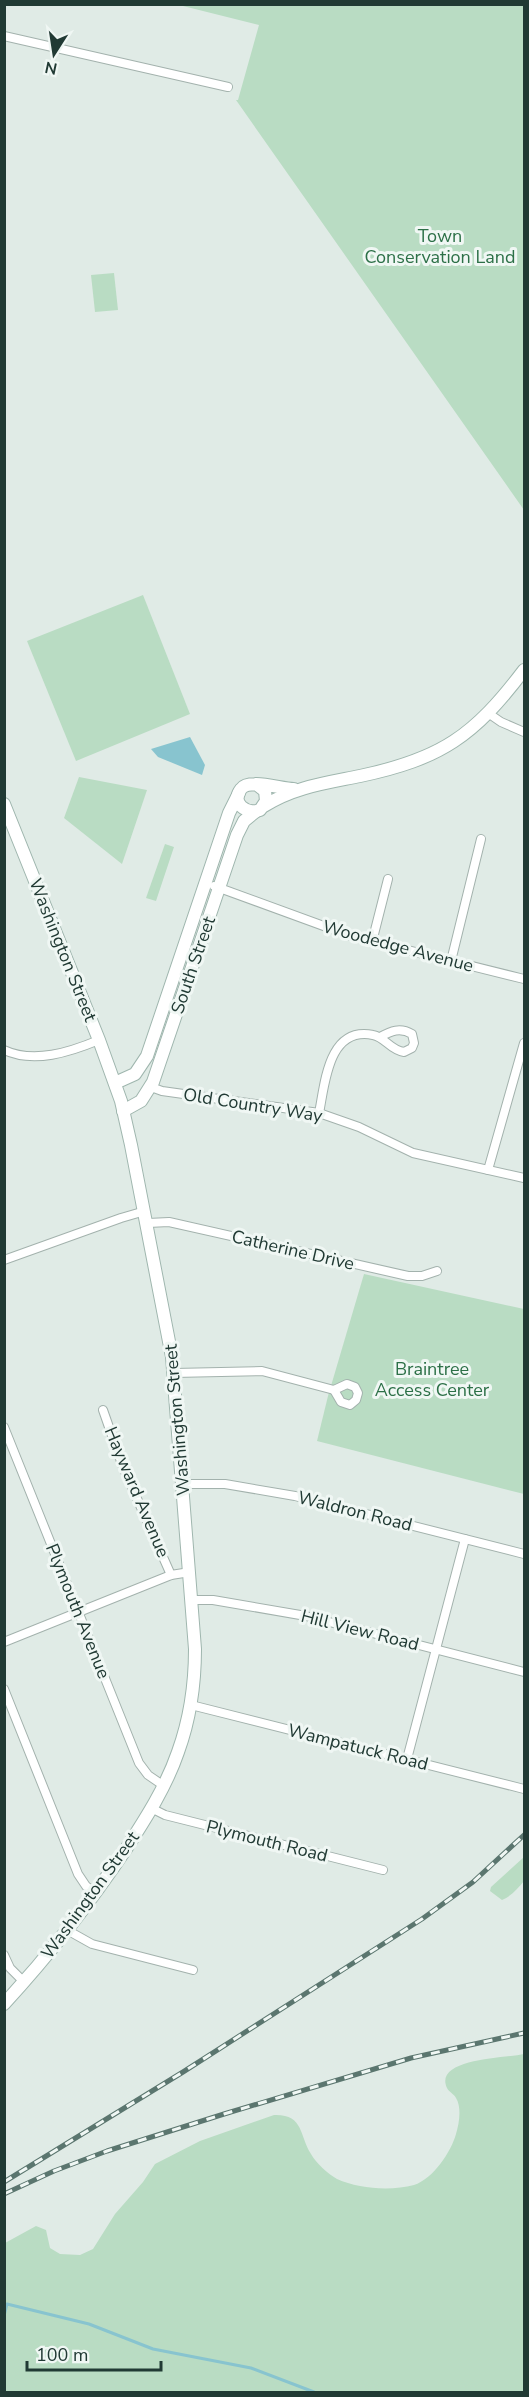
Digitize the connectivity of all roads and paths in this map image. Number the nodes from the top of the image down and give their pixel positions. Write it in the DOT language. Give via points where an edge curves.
graph roads {
  1 [pos="4,36"];
  2 [pos="228,87"];
  3 [pos="525,670"];
  4 [pos="488,713"];
  5 [pos="525,732"];
  6 [pos="256,784"];
  7 [pos="301,788"];
  8 [pos="239,793"];
  9 [pos="4,804"];
  10 [pos="260,809"];
  11 [pos="481,839"];
  12 [pos="388,879"];
  13 [pos="205,883"];
  14 [pos="219,888"];
  15 [pos="372,942"];
  16 [pos="451,961"];
  17 [pos="525,979"];
  18 [pos="380,1037"];
  19 [pos="99,1040"];
  20 [pos="525,1043"];
  21 [pos="4,1050"];
  22 [pos="115,1083"];
  23 [pos="151,1088"];
  24 [pos="123,1111"];
  25 [pos="319,1113"];
  26 [pos="488,1170"];
  27 [pos="525,1178"];
  28 [pos="147,1217"];
  29 [pos="4,1260"];
  30 [pos="437,1271"];
  31 [pos="174,1373"];
  32 [pos="334,1390"];
  33 [pos="103,1410"];
  34 [pos="4,1427"];
  35 [pos="183,1484"];
  36 [pos="465,1539"];
  37 [pos="525,1554"];
  38 [pos="190,1572"];
  39 [pos="171,1575"];
  40 [pos="192,1600"];
  41 [pos="79,1612"];
  42 [pos="4,1642"];
  43 [pos="436,1649"];
  44 [pos="525,1672"];
  45 [pos="4,1689"];
  46 [pos="191,1705"];
  47 [pos="407,1759"];
  48 [pos="164,1786"];
  49 [pos="524,1789"];
  50 [pos="151,1808"];
  51 [pos="383,1870"];
  52 [pos="95,1893"];
  53 [pos="67,1930"];
  54 [pos="4,1955"];
  55 [pos="193,1971"];
  56 [pos="24,1982"];
  57 [pos="4,2004"];
  1 -- 2 [label="street"];
  3 -- 4 [label="main road, South Street"];
  4 -- 5 [label="street"];
  4 -- 7 [label="main road, South Street" via="453,743 425,758 376,773"];
  6 -- 7 [label="main road, South Street"];
  6 -- 8 [label="main road" via="245,786"];
  6 -- 10 [label="main road" via="266,794"];
  7 -- 10 [label="main road, South Street"];
  8 -- 10 [label="main road" via="241,807 248,811"];
  8 -- 13 [label="main road, South Street"];
  9 -- 19 [label="main road, Washington Street"];
  10 -- 14 [label="main road, South Street" via="242,825"];
  11 -- 16 [label="street"];
  12 -- 15 [label="street"];
  13 -- 14 [label="street, Woodedge Avenue"];
  13 -- 22 [label="main road, South Street" via="147,1056 135,1074"];
  14 -- 15 [label="street, Woodedge Avenue"];
  14 -- 23 [label="main road, South Street"];
  15 -- 16 [label="street, Woodedge Avenue"];
  16 -- 17 [label="street, Woodedge Avenue"];
  18 -- 25 [label="street" via="356,1035 336,1049 326,1073"];
  19 -- 21 [label="street" via="45,1055 23,1056"];
  19 -- 22 [label="main road, Washington Street"];
  20 -- 26 [label="street"];
  22 -- 24 [label="main road, Washington Street"];
  23 -- 24 [label="main road, South Street" via="141,1101"];
  23 -- 25 [label="street, Old Country Way"];
  24 -- 28 [label="main road, Washington Street"];
  25 -- 26 [label="street, Old Country Way" via="359,1127 404,1150"];
  26 -- 27 [label="street, Old Country Way"];
  28 -- 29 [label="street, Catherine Drive" via="121,1218"];
  28 -- 30 [label="street, Catherine Drive" via="408,1276"];
  28 -- 31 [label="main road, Washington Street"];
  31 -- 32 [label="street" via="262,1371"];
  31 -- 35 [label="main road, Washington Street"];
  33 -- 39 [label="street, Hayward Avenue" via="123,1467"];
  34 -- 41 [label="street, Plymouth Avenue"];
  35 -- 36 [label="street, Waldron Road" via="225,1484 268,1491"];
  35 -- 38 [label="main road, Washington Street"];
  36 -- 37 [label="street, Waldron Road"];
  36 -- 43 [label="street"];
  38 -- 39 [label="street"];
  38 -- 40 [label="main road, Washington Street"];
  39 -- 41 [label="street"];
  40 -- 43 [label="street, Hill View Road" via="296,1614"];
  40 -- 46 [label="main road, Washington Street" via="195,1661"];
  41 -- 42 [label="street"];
  41 -- 48 [label="street, Plymouth Avenue" via="139,1763"];
  43 -- 44 [label="street, Hill View Road"];
  43 -- 47 [label="street"];
  45 -- 52 [label="street" via="78,1874"];
  46 -- 47 [label="street, Wampatuck Road"];
  46 -- 48 [label="main road, Washington Street" via="183,1740"];
  47 -- 49 [label="street, Wampatuck Road"];
  48 -- 50 [label="main road, Washington Street"];
  50 -- 51 [label="street, Plymouth Road" via="170,1817"];
  50 -- 52 [label="main road, Washington Street"];
  52 -- 53 [label="main road, Washington Street"];
  53 -- 55 [label="street" via="92,1944"];
  53 -- 56 [label="main road, Washington Street"];
  54 -- 56 [label="street"];
  56 -- 57 [label="main road, Washington Street"];
}
